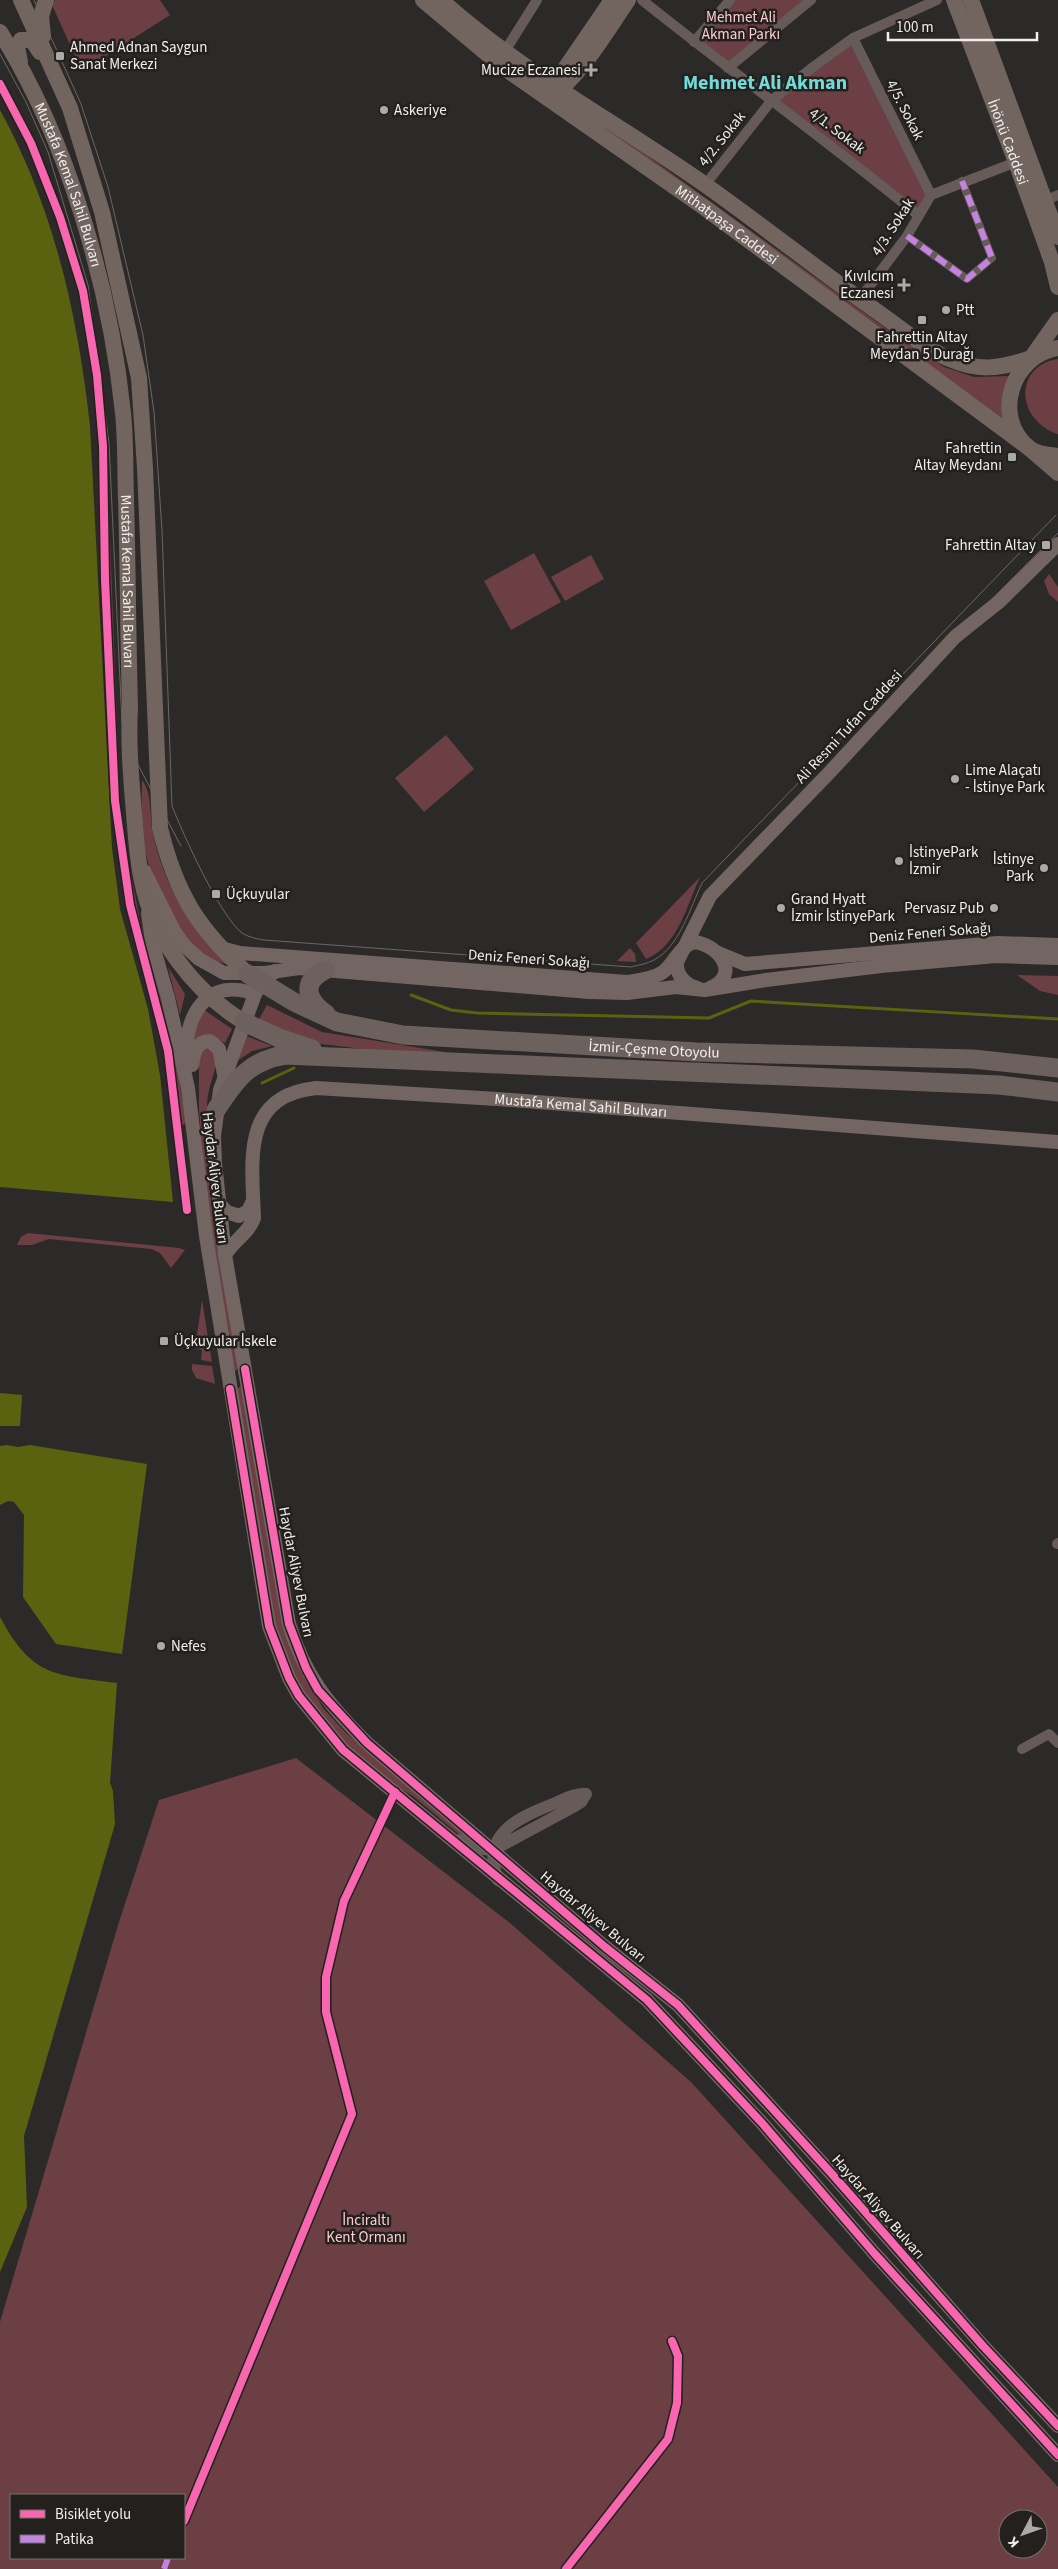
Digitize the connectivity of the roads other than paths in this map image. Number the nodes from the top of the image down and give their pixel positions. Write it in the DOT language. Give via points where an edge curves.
graph roads {
  1 [pos="22,0"];
  2 [pos="46,0"];
  3 [pos="423,0"];
  4 [pos="441,0"];
  5 [pos="537,0"];
  6 [pos="612,0"];
  7 [pos="628,0"];
  8 [pos="642,0"];
  9 [pos="730,0"];
  10 [pos="811,0"];
  11 [pos="937,0"];
  12 [pos="954,0"];
  13 [pos="971,0"];
  14 [pos="0,32"];
  15 [pos="853,38"];
  16 [pos="694,42"];
  17 [pos="506,51"];
  18 [pos="47,55"];
  19 [pos="728,68"];
  20 [pos="22,69"];
  21 [pos="555,91"];
  22 [pos="772,100"];
  23 [pos="70,108"];
  24 [pos="1016,162"];
  25 [pos="962,181"];
  26 [pos="705,185"];
  27 [pos="931,195"];
  28 [pos="1051,198"];
  29 [pos="918,215"];
  30 [pos="907,236"];
  31 [pos="1058,237"];
  32 [pos="1058,287"];
  33 [pos="860,299"];
  34 [pos="1058,320"];
  35 [pos="1058,348"];
  36 [pos="1031,358"];
  37 [pos="1029,448"];
  38 [pos="1058,456"];
  39 [pos="1058,473"];
  40 [pos="1058,544"];
  41 [pos="139,861"];
  42 [pos="147,901"];
  43 [pos="1058,945"];
  44 [pos="222,948"];
  45 [pos="683,948"];
  46 [pos="718,953"];
  47 [pos="1058,958"];
  48 [pos="323,964"];
  49 [pos="260,981"];
  50 [pos="705,990"];
  51 [pos="210,996"];
  52 [pos="244,1022"];
  53 [pos="337,1022"];
  54 [pos="332,1056"];
  55 [pos="1016,1062"];
  56 [pos="1058,1062"];
  57 [pos="1058,1068"];
  58 [pos="224,1074"];
  59 [pos="188,1088"];
  60 [pos="1058,1092"];
  61 [pos="216,1110"];
  62 [pos="1058,1142"];
  63 [pos="253,1201"];
  64 [pos="219,1204"];
  65 [pos="225,1255"];
  66 [pos="1058,1743"];
  67 [pos="1022,1750"];
  68 [pos="399,1796"];
  69 [pos="493,1850"];
  70 [pos="498,1880"];
  71 [pos="605,1947"];
  72 [pos="594,1959"];
  73 [pos="889,2241"];
  74 [pos="874,2253"];
  75 [pos="1058,2426"];
  76 [pos="1058,2456"];
  1 -- 18 [label="main road, Mustafa Kemal Sahil Bulvarı"];
  2 -- 18 [label="main road" via="41,28"];
  3 -- 21 [label="main road, Mithatpaşa Caddesi" via="503,67"];
  4 -- 17 [label="main road, Mithatpaşa Caddesi"];
  5 -- 17 [label="street"];
  6 -- 21 [label="main road"];
  7 -- 21 [label="main road" via="596,46"];
  8 -- 16 [label="street, 4/1. Sokak"];
  9 -- 16 [label="street"];
  10 -- 19 [label="street"];
  11 -- 15 [label="street, 4/2. Sokak"];
  12 -- 24 [label="main road, İnönü Caddesi"];
  13 -- 28 [label="main road, İnönü Caddesi"];
  14 -- 20 [label="main road, Mustafa Kemal Sahil Bulvarı"];
  15 -- 22 [label="street, 4/2. Sokak"];
  15 -- 27 [label="street, 4/5. Sokak"];
  16 -- 19 [label="street, 4/1. Sokak"];
  17 -- 21 [label="main road, Mithatpaşa Caddesi"];
  18 -- 23 [label="main road, Mustafa Kemal Sahil Bulvarı"];
  19 -- 22 [label="street, 4/1. Sokak"];
  20 -- 23 [label="main road" via="17,47 27,38 36,44 55,86"];
  20 -- 41 [label="main road, Mustafa Kemal Sahil Bulvarı" via="47,119 76,196 97,272 116,361 123,414 130,707 128,746"];
  21 -- 26 [label="main road, Mithatpaşa Caddesi"];
  21 -- 37 [label="main road, Mithatpaşa Caddesi" via="705,208"];
  22 -- 26 [label="street, 4/2. Sokak"];
  22 -- 29 [label="street, 4/1. Sokak"];
  23 -- 44 [label="main road, Mustafa Kemal Sahil Bulvarı" via="102,212 139,378 159,825 176,884 197,918"];
  24 -- 25 [label="street, 4/3. Sokak"];
  24 -- 32 [label="main road, İnönü Caddesi"];
  25 -- 27 [label="street, 4/3. Sokak"];
  25 -- 30 [label="street" via="992,258 968,279"];
  26 -- 33 [label="main road, Mithatpaşa Caddesi"];
  27 -- 29 [label="street, 4/3. Sokak"];
  28 -- 31 [label="main road, İnönü Caddesi"];
  29 -- 30 [label="street, 4/3. Sokak"];
  30 -- 33 [label="street, 4/3. Sokak"];
  33 -- 36 [label="main road, Mithatpaşa Caddesi" via="947,358 989,369"];
  34 -- 36 [label="main road"];
  35 -- 36 [label="main road"];
  36 -- 37 [label="main road" via="1014,382 1009,407 1014,428"];
  37 -- 38 [label="main road"];
  37 -- 39 [label="main road"];
  40 -- 45 [label="main road, Ali Resmi Tufan Caddesi" via="1000,601 955,637 710,896"];
  41 -- 42 [label="main road, Mustafa Kemal Sahil Bulvarı"];
  41 -- 49 [label="main road" via="170,925 185,946 214,969"];
  42 -- 51 [label="main road, Mustafa Kemal Sahil Bulvarı" via="173,954"];
  42 -- 59 [label="main road, Haydar Aliyev Bulvarı" via="152,942"];
  43 -- 46 [label="main road, Deniz Feneri Sokağı" via="998,943 745,964"];
  44 -- 48 [label="main road" via="240,954"];
  44 -- 49 [label="main road, Mustafa Kemal Sahil Bulvarı"];
  45 -- 46 [label="main road, Deniz Feneri Sokağı" via="695,942"];
  45 -- 48 [label="main road, Deniz Feneri Sokağı" via="663,972 627,982"];
  45 -- 50 [label="main road" via="677,962 678,973 688,985"];
  46 -- 50 [label="main road" via="725,966 724,978"];
  47 -- 50 [label="main road, Deniz Feneri Sokağı" via="996,956 881,966"];
  48 -- 49 [label="main road" via="286,968"];
  48 -- 50 [label="main road, Deniz Feneri Sokağı" via="589,992 676,987"];
  48 -- 53 [label="highway" via="310,983 309,994 316,1007"];
  49 -- 51 [label="main road"];
  49 -- 52 [label="main road, Haydar Aliyev Bulvarı"];
  49 -- 53 [label="highway, İzmir-Çeşme Otoyolu" via="314,1021"];
  51 -- 52 [label="main road, Mustafa Kemal Sahil Bulvarı"];
  51 -- 59 [label="main road" via="191,1020"];
  52 -- 54 [label="highway, Mustafa Kemal Sahil Bulvarı"];
  52 -- 58 [label="main road, Haydar Aliyev Bulvarı"];
  53 -- 55 [label="highway, İzmir-Çeşme Otoyolu" via="403,1036 697,1052"];
  54 -- 60 [label="highway, İzmir-Çeşme Otoyolu" via="998,1085"];
  54 -- 61 [label="highway" via="285,1055 260,1061 236,1081"];
  55 -- 56 [label="highway"];
  55 -- 57 [label="highway, İzmir-Çeşme Otoyolu"];
  58 -- 59 [label="main road" via="219,1049 214,1043 204,1042 194,1051"];
  58 -- 61 [label="main road, Haydar Aliyev Bulvarı"];
  59 -- 68 [label="main road, Haydar Aliyev Bulvarı" via="206,1236 269,1626 289,1678 314,1717 343,1750"];
  61 -- 64 [label="main road, Haydar Aliyev Bulvarı" via="215,1163"];
  62 -- 63 [label="main road, Mustafa Kemal Sahil Bulvarı" via="316,1088 286,1094 258,1123"];
  63 -- 64 [label="main road" via="248,1211 239,1216 227,1212"];
  63 -- 65 [label="main road, Mustafa Kemal Sahil Bulvarı" via="252,1224"];
  64 -- 65 [label="main road, Haydar Aliyev Bulvarı"];
  65 -- 69 [label="main road, Haydar Aliyev Bulvarı" via="289,1624 302,1661 318,1690 367,1743"];
  66 -- 67 [label="street" via="1049,1734"];
  68 -- 69 [label="street" via="472,1848"];
  68 -- 70 [label="main road, Haydar Aliyev Bulvarı"];
  69 -- 69 [label="street" via="573,1807 586,1794 575,1795 514,1821"];
  69 -- 70 [label="street" via="492,1865"];
  69 -- 71 [label="main road, Haydar Aliyev Bulvarı"];
  70 -- 72 [label="main road, Haydar Aliyev Bulvarı"];
  71 -- 72 [label="main road"];
  71 -- 73 [label="main road, Haydar Aliyev Bulvarı" via="678,2005"];
  72 -- 74 [label="main road, Haydar Aliyev Bulvarı" via="647,2000 762,2123"];
  73 -- 74 [label="main road"];
  73 -- 75 [label="main road, Haydar Aliyev Bulvarı"];
  74 -- 76 [label="main road, Haydar Aliyev Bulvarı"];
}
